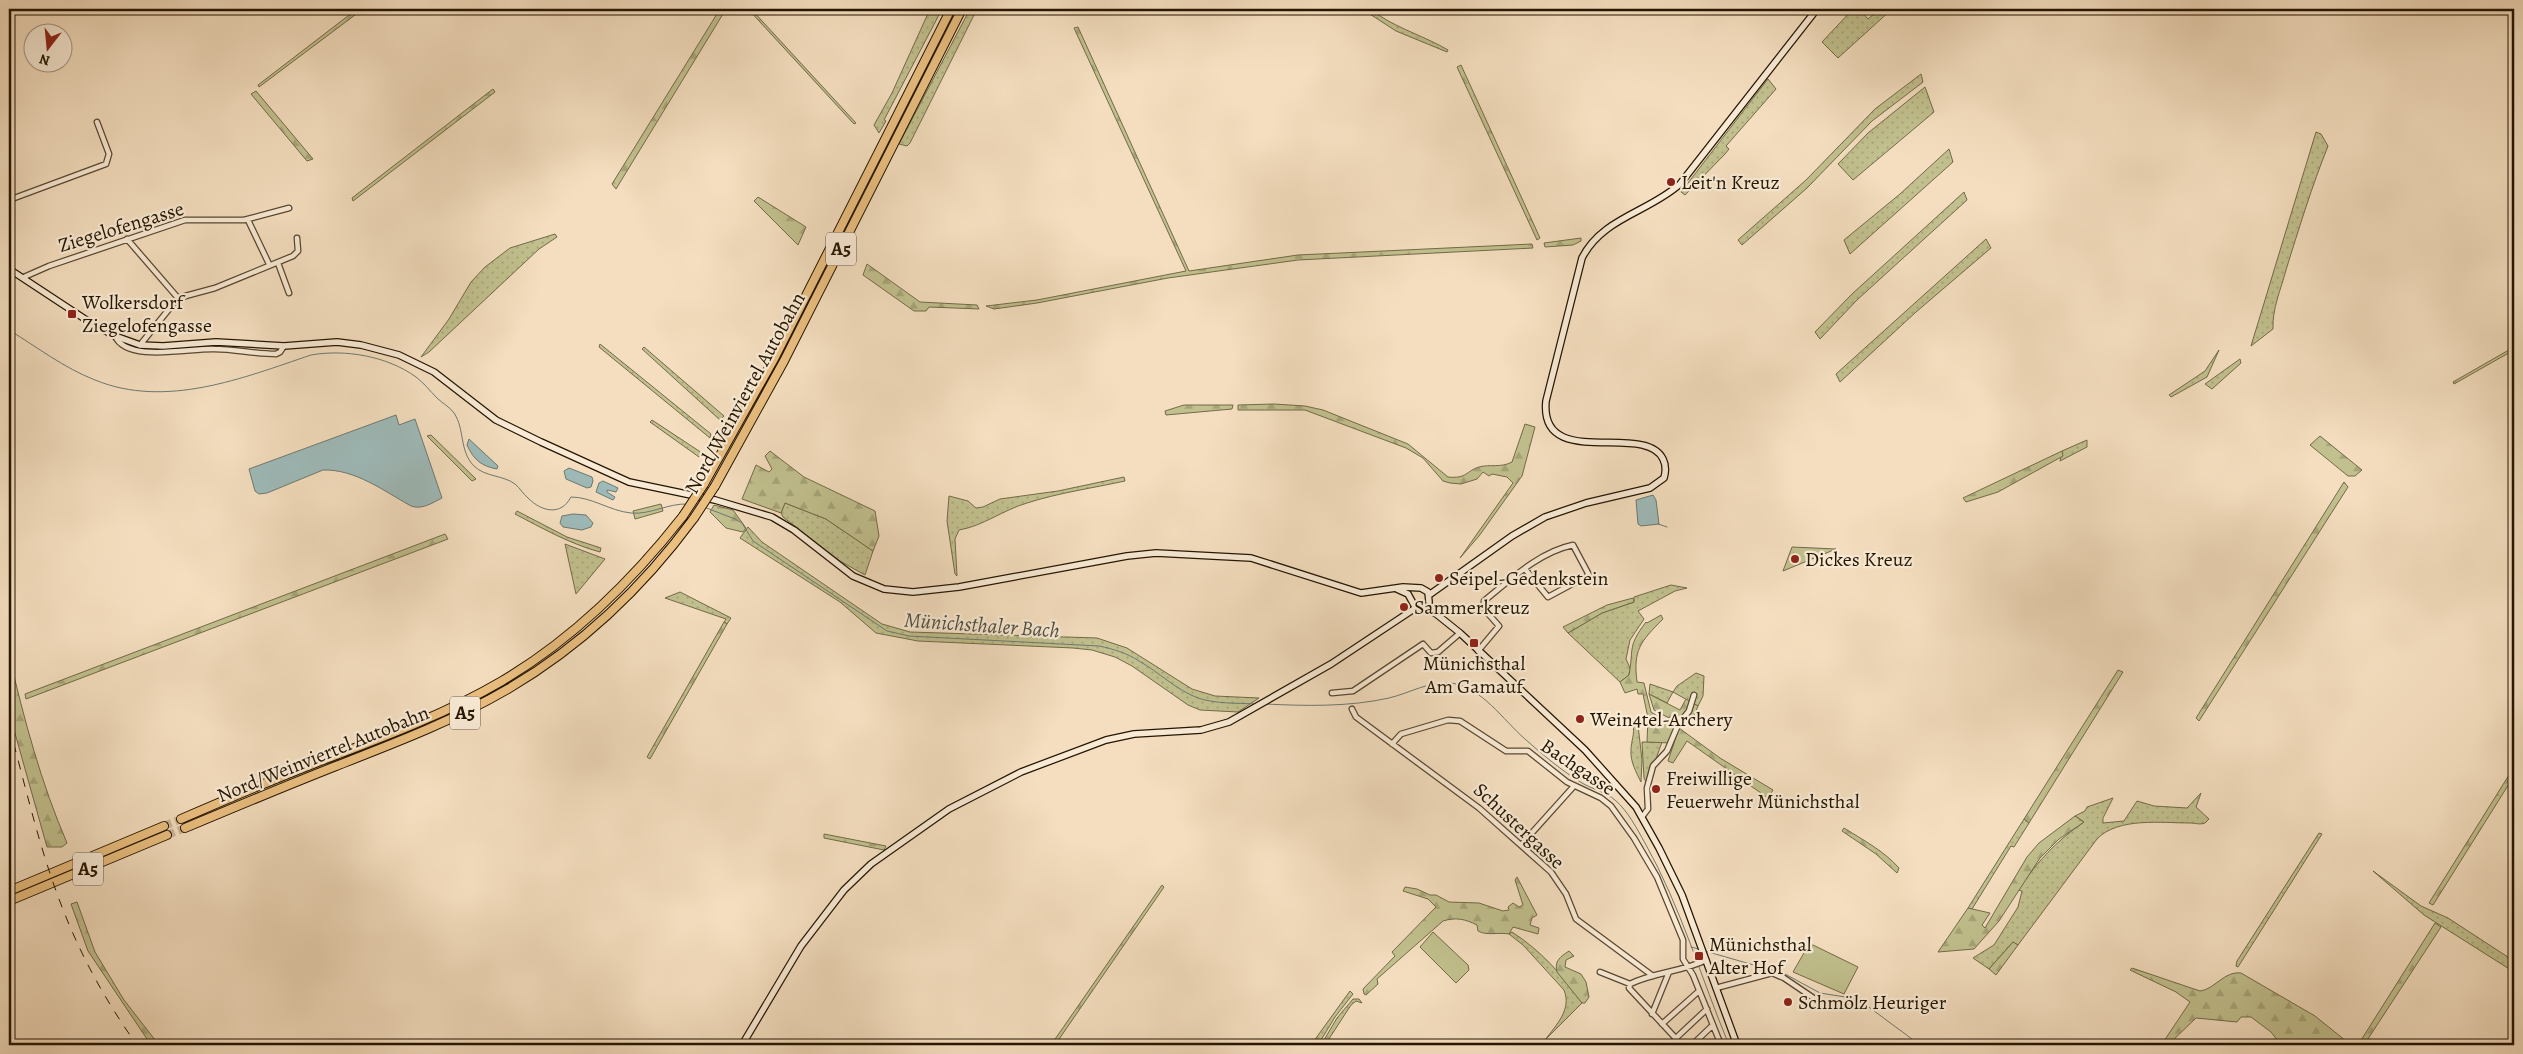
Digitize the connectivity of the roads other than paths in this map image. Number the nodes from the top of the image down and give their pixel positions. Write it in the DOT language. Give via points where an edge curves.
graph roads {
  1 [pos="951,9"];
  2 [pos="962,9"];
  3 [pos="1817,9"];
  4 [pos="97,122"];
  5 [pos="9,200"];
  6 [pos="288,208"];
  7 [pos="248,220"];
  8 [pos="297,238"];
  9 [pos="128,239"];
  10 [pos="278,262"];
  11 [pos="269,264"];
  12 [pos="9,268"];
  13 [pos="24,277"];
  14 [pos="289,293"];
  15 [pos="178,298"];
  16 [pos="115,336"];
  17 [pos="140,345"];
  18 [pos="284,346"];
  19 [pos="1525,569"];
  20 [pos="1441,586"];
  21 [pos="1420,588"];
  22 [pos="1393,589"];
  23 [pos="1410,598"];
  24 [pos="1429,599"];
  25 [pos="1419,607"];
  26 [pos="1436,613"];
  27 [pos="1402,615"];
  28 [pos="1460,634"];
  29 [pos="1478,651"];
  30 [pos="1332,693"];
  31 [pos="1694,695"];
  32 [pos="1352,709"];
  33 [pos="1392,744"];
  34 [pos="1574,786"];
  35 [pos="1642,817"];
  36 [pos="181,819"];
  37 [pos="164,826"];
  38 [pos="185,828"];
  39 [pos="167,835"];
  40 [pos="1521,845"];
  41 [pos="9,891"];
  42 [pos="9,901"];
  43 [pos="1703,956"];
  44 [pos="1690,968"];
  45 [pos="1600,972"];
  46 [pos="1669,972"];
  47 [pos="1653,976"];
  48 [pos="1630,984"];
  49 [pos="1716,988"];
  50 [pos="1699,991"];
  51 [pos="1818,1001"];
  52 [pos="1707,1009"];
  53 [pos="1652,1014"];
  54 [pos="1662,1024"];
  55 [pos="1713,1025"];
  56 [pos="1676,1038"];
  57 [pos="742,1045"];
  58 [pos="1682,1045"];
  59 [pos="1692,1045"];
  60 [pos="1721,1045"];
  61 [pos="1736,1045"];
  1 -- 36 [label="highway, Nord/Weinviertel Autobahn / A5, bridge" via="775,357 704,484 652,554 605,603 554,646 503,680 426,720"];
  2 -- 38 [label="highway, Nord/Weinviertel Autobahn / A5, bridge" via="780,369 715,486 656,565 612,611 561,653 509,688 431,728"];
  3 -- 20 [label="street" via="1680,184 1610,226 1582,258 1546,401 1547,419 1557,432 1581,442 1655,449 1663,457 1664,478 1650,488 1544,517"];
  4 -- 5 [label="street" via="109,154 106,164"];
  6 -- 7 [label="street, Ziegelofengasse"];
  7 -- 9 [label="street, Ziegelofengasse" via="185,220"];
  7 -- 11 [label="street"];
  8 -- 10 [label="street" via="297,253"];
  9 -- 13 [label="street, Ziegelofengasse"];
  9 -- 15 [label="street"];
  10 -- 11 [label="street"];
  10 -- 14 [label="street"];
  11 -- 15 [label="street" via="215,288"];
  12 -- 13 [label="street"];
  13 -- 16 [label="street"];
  15 -- 17 [label="street"];
  16 -- 17 [label="street"];
  16 -- 18 [label="street" via="123,347 147,352 214,349 276,354"];
  17 -- 18 [label="street" via="216,342"];
  18 -- 22 [label="street" via="349,343 410,359 434,372 489,415 512,428 629,482 715,500 772,517 853,576 884,589 913,592 1127,556 1156,554 1250,558 1361,593"];
  19 -- 19 [label="street" via="1548,597 1590,575 1573,545"];
  19 -- 29 [label="street" via="1484,601 1484,609 1499,626"];
  20 -- 21 [label="street"];
  20 -- 24 [label="street"];
  21 -- 22 [label="street"];
  21 -- 23 [label="street" via="1412,592"];
  21 -- 24 [label="street"];
  22 -- 23 [label="street" via="1402,590"];
  23 -- 25 [label="street"];
  23 -- 27 [label="street"];
  24 -- 25 [label="street"];
  24 -- 26 [label="street"];
  25 -- 26 [label="street"];
  25 -- 27 [label="street"];
  26 -- 28 [label="street"];
  27 -- 57 [label="street" via="1331,664 1229,722 1212,728 1134,734 1094,744 1021,772 949,808 871,864 844,890 801,946"];
  28 -- 29 [label="street"];
  28 -- 30 [label="street" via="1438,652 1431,653 1423,644 1353,691"];
  29 -- 35 [label="street" via="1585,750"];
  31 -- 35 [label="street" via="1667,751 1653,766 1647,788 1648,809"];
  32 -- 33 [label="street, Schustergasse" via="1356,717"];
  33 -- 34 [label="street, Bachgasse" via="1401,734 1448,720 1460,721 1506,751 1528,751"];
  33 -- 40 [label="street, Schustergasse" via="1464,795"];
  34 -- 40 [label="street"];
  34 -- 44 [label="street, Bachgasse" via="1611,806 1645,854 1683,940 1682,955"];
  35 -- 43 [label="street" via="1675,879"];
  37 -- 41 [label="highway, A5"];
  39 -- 42 [label="highway, A5"];
  40 -- 47 [label="street, Schustergasse" via="1551,872 1566,894 1576,919"];
  43 -- 44 [label="street"];
  43 -- 49 [label="street"];
  44 -- 46 [label="street"];
  44 -- 50 [label="street, Bachgasse"];
  45 -- 48 [label="street"];
  46 -- 47 [label="street"];
  46 -- 53 [label="street"];
  47 -- 48 [label="street"];
  48 -- 53 [label="street" via="1629,988"];
  49 -- 51 [label="street" via="1772,973"];
  49 -- 61 [label="street"];
  50 -- 52 [label="street, Bachgasse"];
  50 -- 54 [label="street"];
  52 -- 55 [label="street, Bachgasse"];
  52 -- 56 [label="street"];
  53 -- 54 [label="street"];
  54 -- 56 [label="street"];
  55 -- 59 [label="street"];
  55 -- 60 [label="street, Bachgasse"];
  56 -- 58 [label="street"];
}
